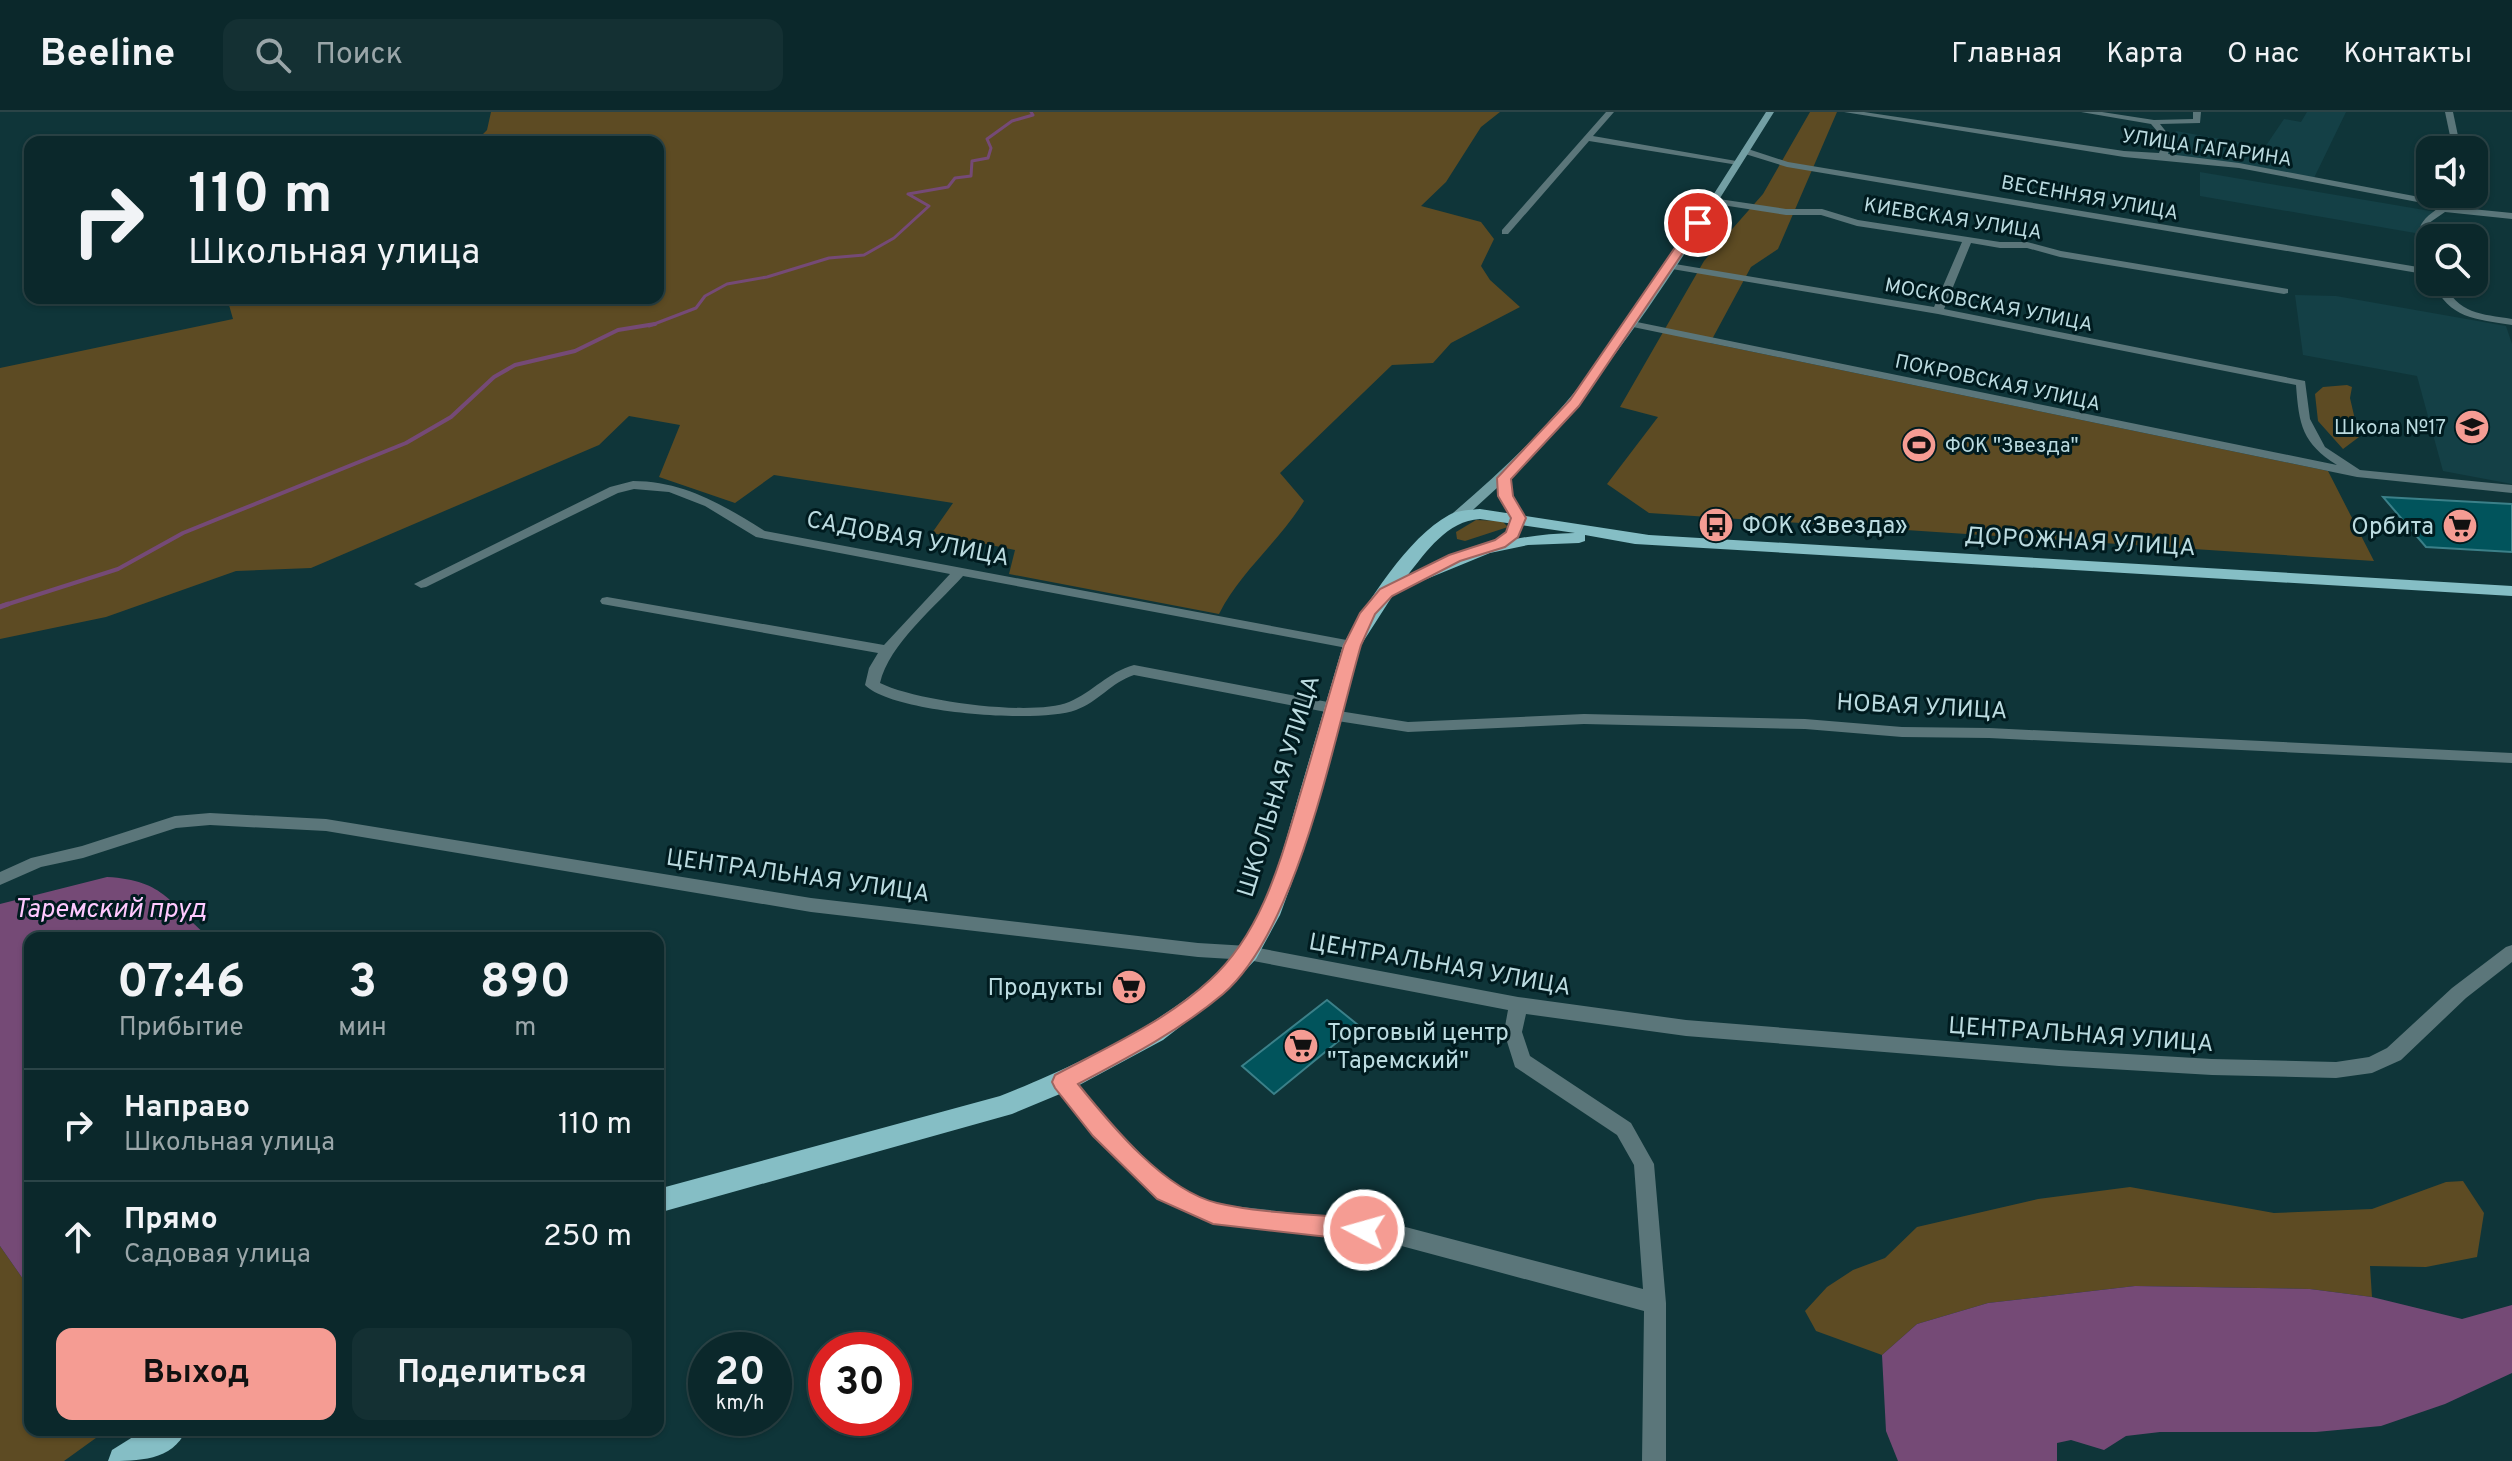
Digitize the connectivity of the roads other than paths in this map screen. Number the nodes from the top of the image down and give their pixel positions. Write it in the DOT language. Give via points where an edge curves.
graph roads {
  1 [pos="1610,112"];
  2 [pos="1770,112"];
  3 [pos="1848,112"];
  4 [pos="2085,112"];
  5 [pos="2197,112"];
  6 [pos="2449,112"];
  7 [pos="2154,122"];
  8 [pos="2454,136"];
  9 [pos="1587,138"];
  10 [pos="1745,151"];
  11 [pos="2163,155"];
  12 [pos="1738,162"];
  13 [pos="1712,201"];
  14 [pos="2446,209"];
  15 [pos="2512,216"];
  16 [pos="2425,224"];
  17 [pos="1505,232"];
  18 [pos="1968,240"];
  19 [pos="1669,266"];
  20 [pos="2416,270"];
  21 [pos="2284,291"];
  22 [pos="2443,296"];
  23 [pos="1938,311"];
  24 [pos="2512,322"];
  25 [pos="1632,324"];
  26 [pos="2357,473"];
  27 [pos="1504,478"];
  28 [pos="2512,489"];
  29 [pos="1458,516"];
  30 [pos="1519,518"];
  31 [pos="1443,529"];
  32 [pos="1646,539"];
  33 [pos="1494,545"];
  34 [pos="958,573"];
  35 [pos="421,584"];
  36 [pos="2512,591"];
  37 [pos="1386,593"];
  38 [pos="607,601"];
  39 [pos="1352,645"];
  40 [pos="887,650"];
  41 [pos="1332,712"];
  42 [pos="2512,758"];
  43 [pos="0,879"];
  44 [pos="2512,952"];
  45 [pos="1248,953"];
  46 [pos="1518,1005"];
  47 [pos="1063,1082"];
  48 [pos="664,1199"];
  49 [pos="1655,1303"];
  50 [pos="162,1436"];
  51 [pos="123,1461"];
  52 [pos="1654,1461"];
  1 -- 9 [label="street"];
  2 -- 10 [label="main road"];
  3 -- 11 [label="street, УЛИЦА ГАГАРИНА" via="2124,154"];
  4 -- 7 [label="street"];
  5 -- 7 [label="street" via="2197,121"];
  6 -- 8 [label="street"];
  7 -- 11 [label="street" via="2168,139"];
  9 -- 12 [label="street"];
  9 -- 17 [label="street"];
  10 -- 12 [label="main road"];
  10 -- 20 [label="street, ВЕСЕННЯЯ УЛИЦА" via="1787,164"];
  11 -- 14 [label="street, УЛИЦА ГАГАРИНА" via="2279,173"];
  12 -- 13 [label="main road"];
  13 -- 18 [label="street, КИЕВСКАЯ УЛИЦА" via="1822,212 1857,223"];
  13 -- 19 [label="main road"];
  14 -- 15 [label="street, УЛИЦА ГАГАРИНА"];
  14 -- 16 [label="street"];
  18 -- 21 [label="street, КИЕВСКАЯ УЛИЦА" via="2027,245"];
  18 -- 23 [label="street"];
  19 -- 23 [label="street, МОСКОВСКАЯ УЛИЦА"];
  19 -- 25 [label="main road"];
  22 -- 24 [label="street" via="2464,313"];
  23 -- 26 [label="street, МОСКОВСКАЯ УЛИЦА" via="2301,383 2304,419 2320,449"];
  25 -- 26 [label="street, ПОКРОВСКАЯ УЛИЦА"];
  25 -- 27 [label="main road" via="1575,403"];
  26 -- 28 [label="street, ПОКРОВСКАЯ УЛИЦА"];
  27 -- 29 [label="main road"];
  27 -- 30 [label="main road" via="1505,496"];
  29 -- 30 [label="main road"];
  29 -- 31 [label="main road"];
  30 -- 32 [label="main road"];
  30 -- 33 [label="main road" via="1512,534"];
  31 -- 33 [label="main road" via="1457,545"];
  31 -- 37 [label="main road"];
  32 -- 33 [label="main road" via="1543,538"];
  32 -- 36 [label="main road, ДОРОЖНАЯ УЛИЦА"];
  33 -- 37 [label="main road"];
  34 -- 35 [label="street, САДОВАЯ УЛИЦА" via="761,534 708,502 653,483 634,483"];
  34 -- 39 [label="street, САДОВАЯ УЛИЦА"];
  34 -- 40 [label="street"];
  37 -- 39 [label="main road" via="1368,613"];
  38 -- 40 [label="street"];
  39 -- 41 [label="main road, ШКОЛЬНАЯ УЛИЦА"];
  40 -- 41 [label="street" via="872,685 884,694 962,707 1057,712 1134,670"];
  41 -- 42 [label="street, НОВАЯ УЛИЦА" via="1408,727 1584,719 1805,724"];
  41 -- 45 [label="main road, ШКОЛЬНАЯ УЛИЦА" via="1293,852"];
  43 -- 45 [label="street, ЦЕНТРАЛЬНАЯ УЛИЦА" via="37,862 175,822 326,825 811,905"];
  44 -- 46 [label="street, ЦЕНТРАЛЬНАЯ УЛИЦА" via="2394,1054 2372,1065 2336,1070 2212,1067 1811,1040"];
  45 -- 46 [label="street, ЦЕНТРАЛЬНАЯ УЛИЦА"];
  45 -- 47 [label="main road, ШКОЛЬНАЯ УЛИЦА" via="1217,986 1155,1033"];
  46 -- 49 [label="street" via="1513,1032 1522,1061 1624,1129 1644,1164"];
  47 -- 48 [label="main road, ШКОЛЬНАЯ УЛИЦА" via="940,1126"];
  47 -- 49 [label="street" via="1101,1129 1166,1191 1213,1213 1394,1234"];
  49 -- 52 [label="street"];
  50 -- 51 [label="main road"];
}
